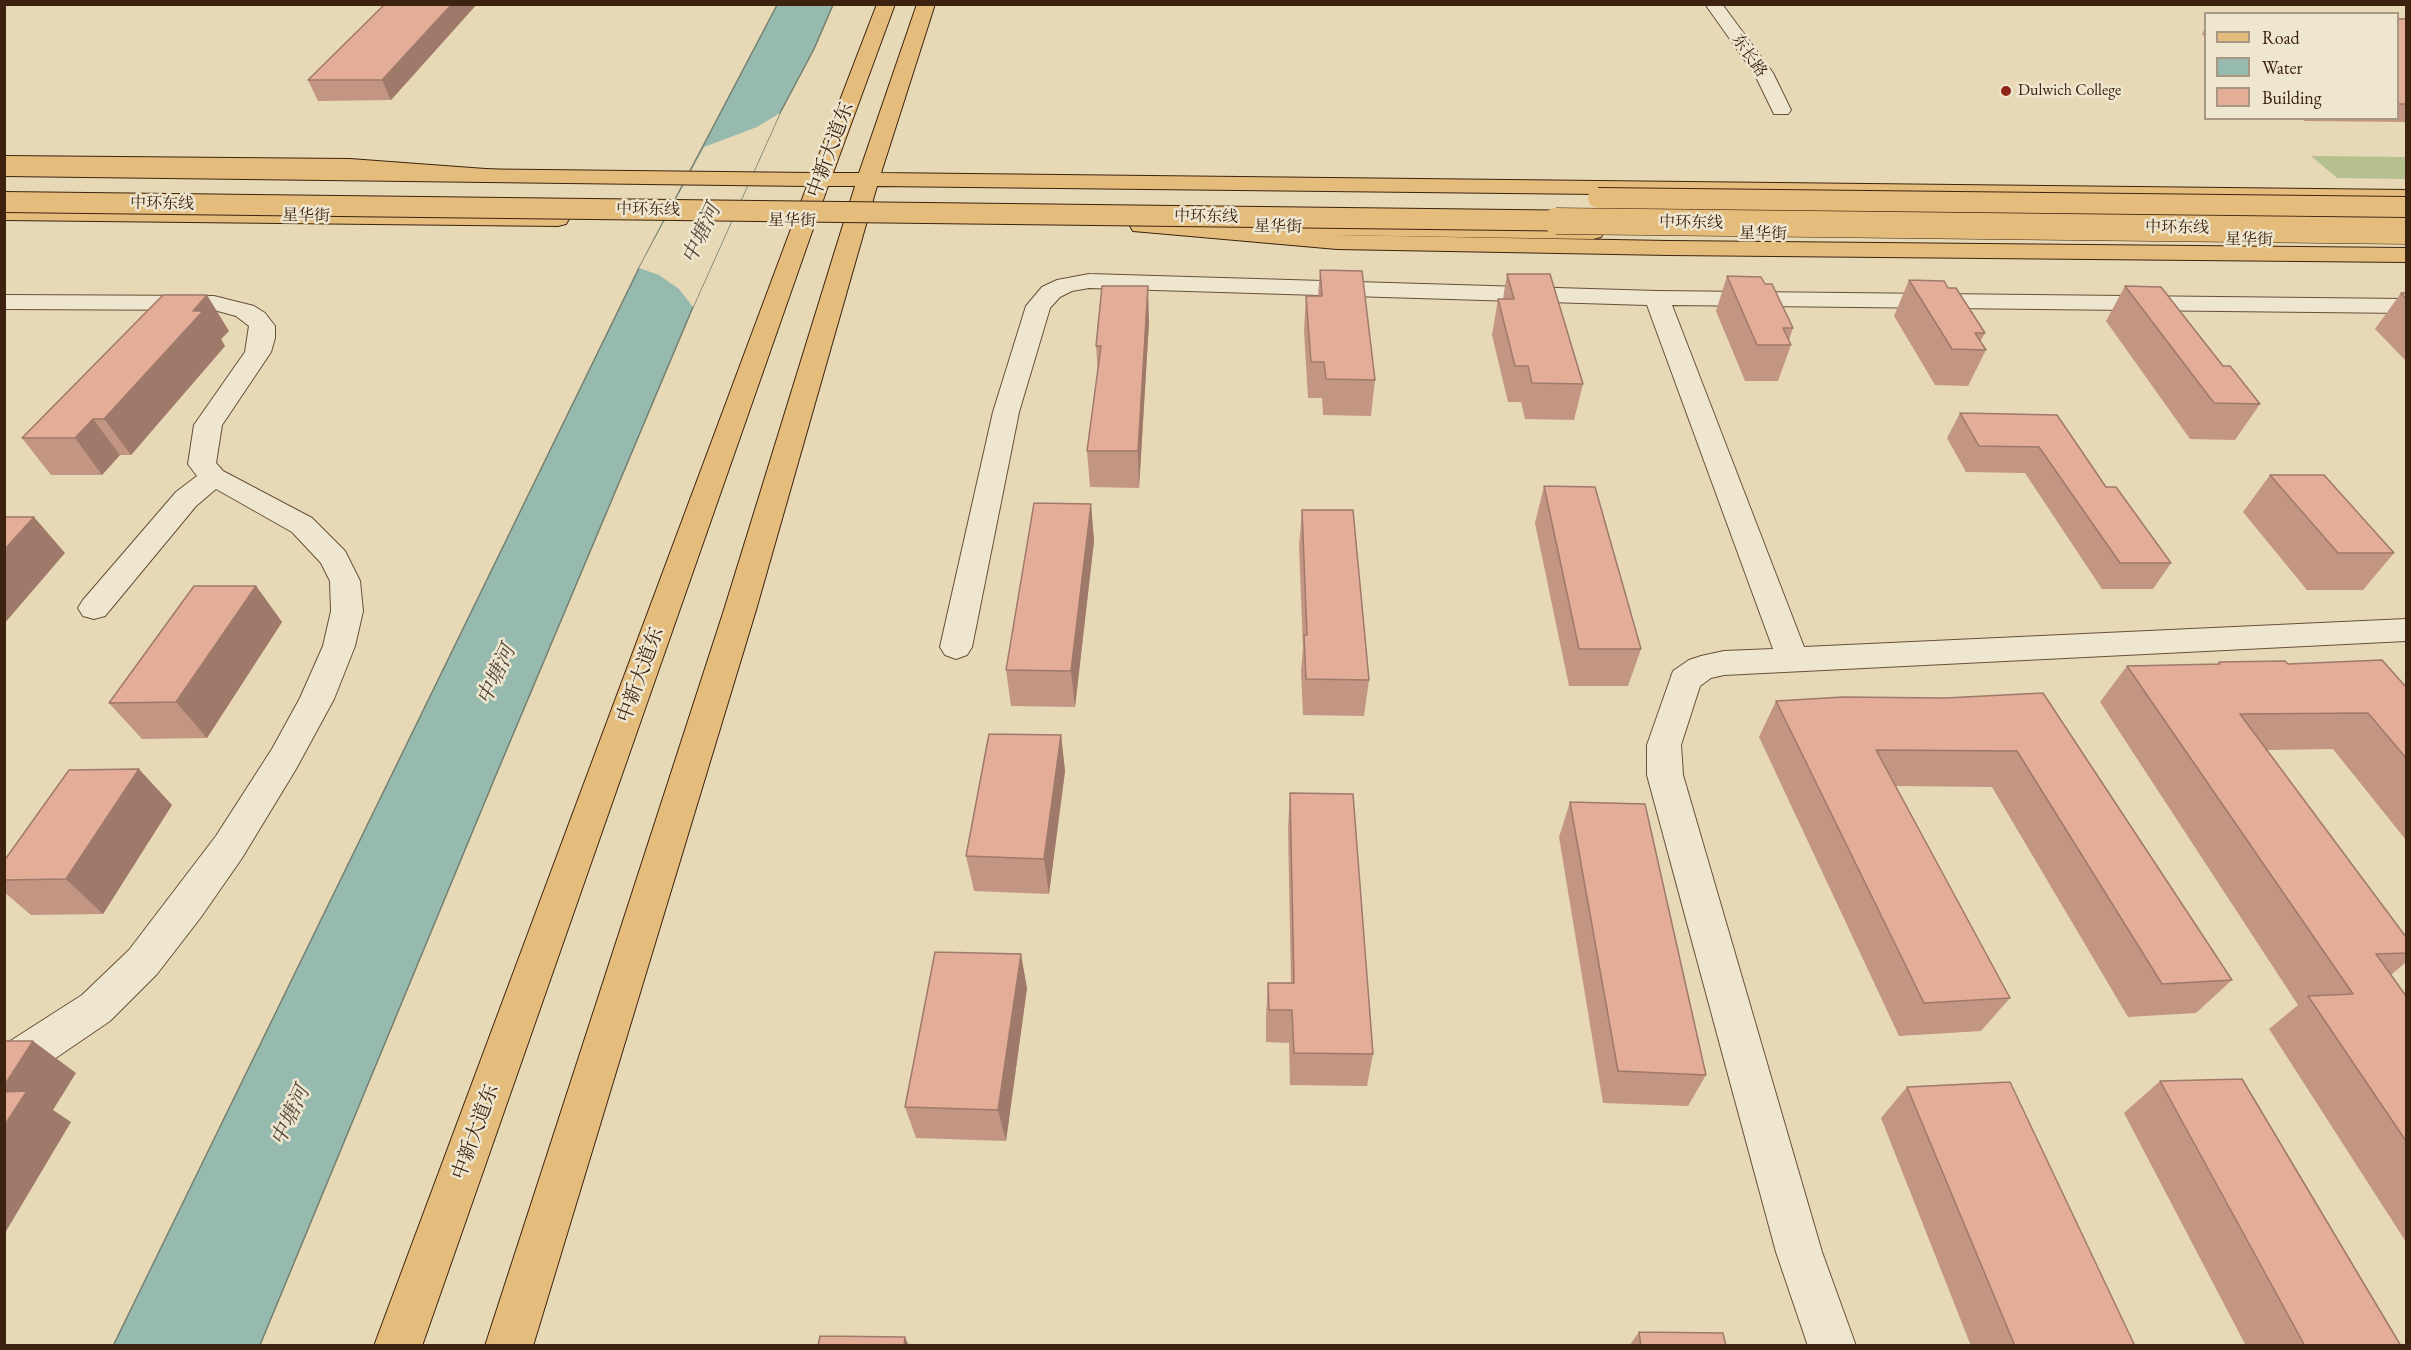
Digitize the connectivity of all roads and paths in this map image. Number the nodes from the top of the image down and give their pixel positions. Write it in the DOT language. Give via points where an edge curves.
graph roads {
  1 [pos="886,4"];
  2 [pos="926,4"];
  3 [pos="1713,4"];
  4 [pos="1781,110"];
  5 [pos="4,162"];
  6 [pos="4,170"];
  7 [pos="499,176"];
  8 [pos="820,179"];
  9 [pos="4,180"];
  10 [pos="868,180"];
  11 [pos="2406,197"];
  12 [pos="4,202"];
  13 [pos="2406,207"];
  14 [pos="4,213"];
  15 [pos="805,221"];
  16 [pos="854,222"];
  17 [pos="1141,226"];
  18 [pos="2406,231"];
  19 [pos="2406,242"];
  20 [pos="2406,255"];
  21 [pos="1657,298"];
  22 [pos="4,302"];
  23 [pos="2406,306"];
  24 [pos="213,477"];
  25 [pos="93,608"];
  26 [pos="2406,630"];
  27 [pos="956,647"];
  28 [pos="1793,660"];
  29 [pos="4,1069"];
  30 [pos="398,1346"];
  31 [pos="509,1346"];
  32 [pos="1832,1346"];
  1 -- 8 [label="main road, 中新大道东"];
  2 -- 10 [label="main road"];
  3 -- 4 [label="street, 东长路" via="1763,73"];
  5 -- 7 [label="main road" via="350,165"];
  6 -- 7 [label="main road"];
  7 -- 8 [label="main road"];
  8 -- 10 [label="main road"];
  8 -- 15 [label="main road, 中新大道东"];
  9 -- 13 [label="main road, 中环东线, bridge"];
  10 -- 11 [label="main road"];
  10 -- 16 [label="main road"];
  12 -- 18 [label="main road, 中环东线, bridge"];
  14 -- 15 [label="main road, 星华街"];
  15 -- 16 [label="main road, 星华街"];
  15 -- 30 [label="main road, 中新大道东"];
  16 -- 17 [label="main road, 星华街"];
  16 -- 31 [label="main road" via="741,610"];
  17 -- 19 [label="main road, 星华街"];
  17 -- 20 [label="main road" via="1337,242"];
  21 -- 23 [label="street"];
  21 -- 27 [label="street" via="1089,281 1051,292 1038,306 1009,401"];
  21 -- 28 [label="street"];
  22 -- 24 [label="street" via="214,303 256,318 262,326 258,352 208,425 202,464"];
  24 -- 25 [label="street" via="186,499"];
  24 -- 29 [label="street" via="302,525 334,558 345,581 347,611 339,646 317,699 284,759 229,847 143,962 96,1008"];
  26 -- 28 [label="street"];
  28 -- 32 [label="street" via="1724,663 1701,668 1685,680 1664,745 1665,775 1799,1252"];
}
